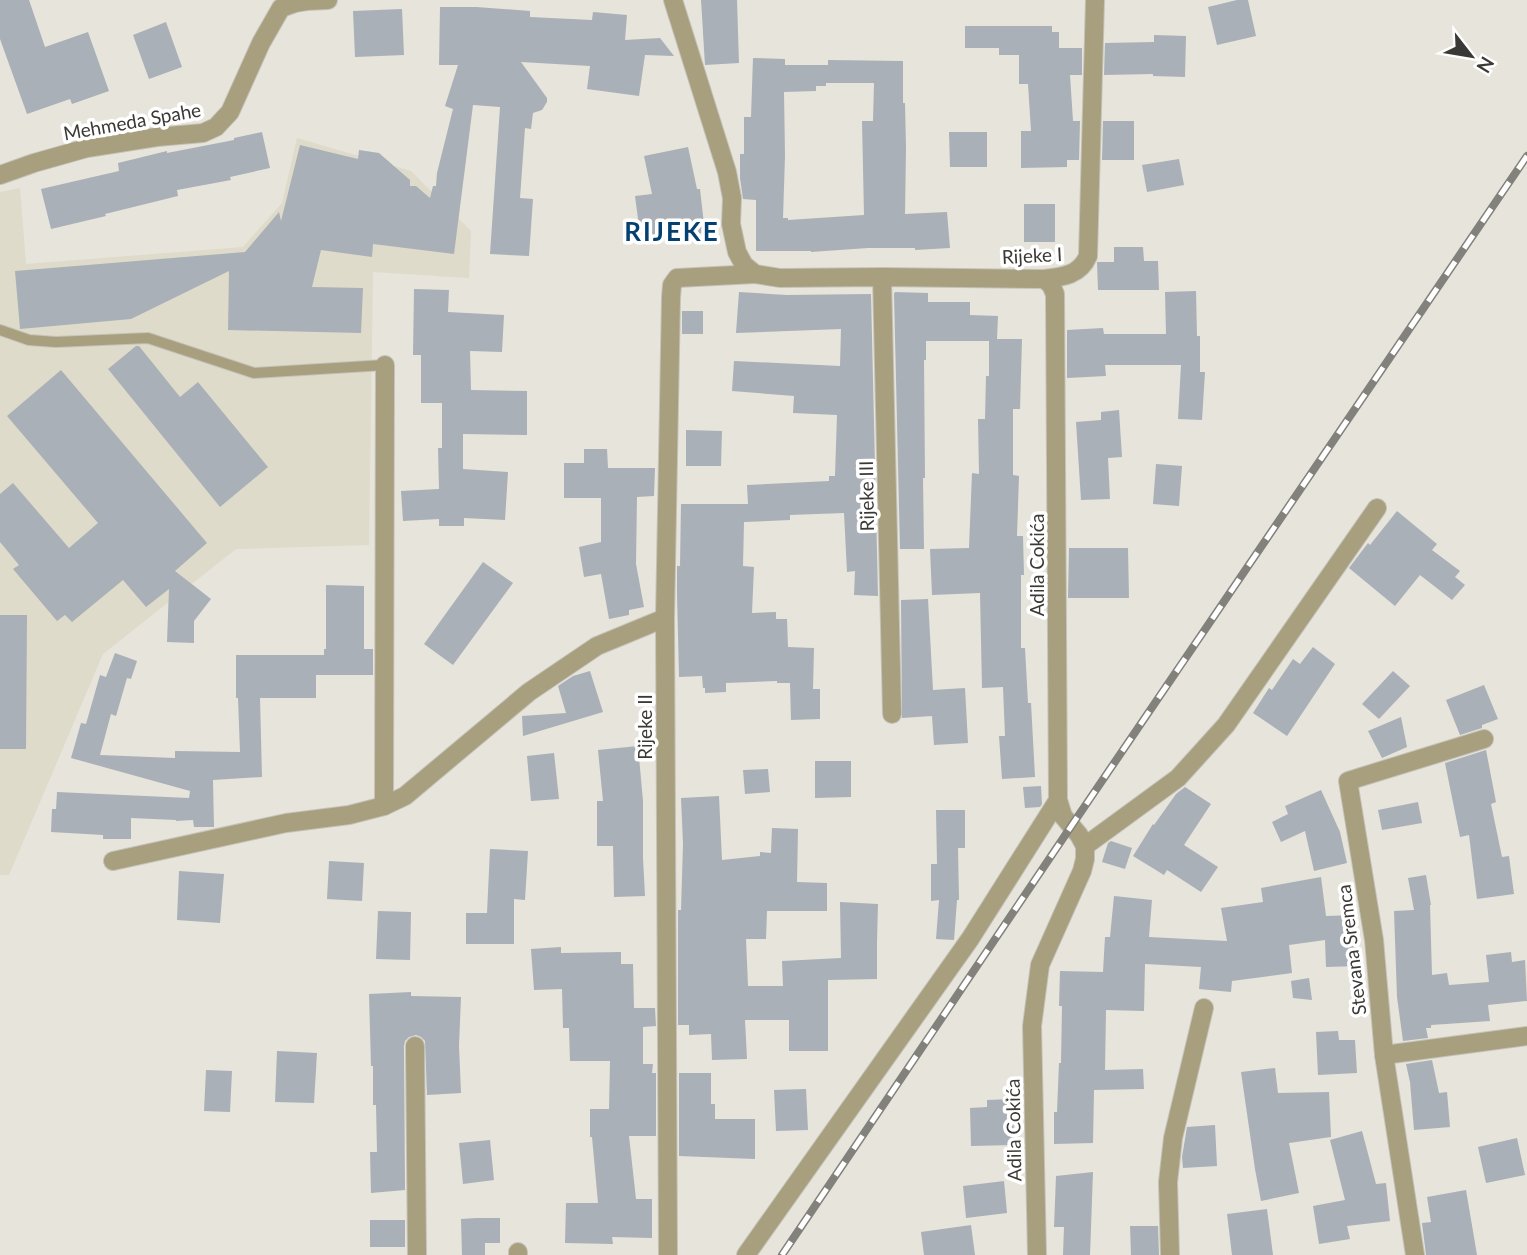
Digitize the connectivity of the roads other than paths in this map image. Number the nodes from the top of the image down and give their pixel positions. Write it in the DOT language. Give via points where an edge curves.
graph roads {
  1 [pos="328,0"];
  2 [pos="673,0"];
  3 [pos="1095,0"];
  4 [pos="279,4"];
  5 [pos="0,175"];
  6 [pos="755,274"];
  7 [pos="882,277"];
  8 [pos="1044,279"];
  9 [pos="0,330"];
  10 [pos="384,365"];
  11 [pos="1377,508"];
  12 [pos="665,618"];
  13 [pos="892,714"];
  14 [pos="1483,739"];
  15 [pos="1058,800"];
  16 [pos="384,806"];
  17 [pos="1085,846"];
  18 [pos="114,861"];
  19 [pos="1204,1008"];
  20 [pos="1527,1036"];
  21 [pos="415,1046"];
  22 [pos="1384,1055"];
  23 [pos="417,1255"];
  24 [pos="668,1255"];
  25 [pos="747,1255"];
  26 [pos="1037,1255"];
  27 [pos="1170,1255"];
  28 [pos="1415,1255"];
  1 -- 4 [label="street, Mehmeda Spahe"];
  2 -- 6 [label="street" via="727,172 737,252"];
  3 -- 8 [label="street, Rijeke I" via="1088,256 1071,274"];
  4 -- 5 [label="street, Mehmeda Spahe" via="230,112 216,127 203,133 87,148"];
  6 -- 7 [label="street, Rijeke I"];
  6 -- 12 [label="street, Rijeke II" via="682,277 672,285"];
  7 -- 8 [label="street, Rijeke I"];
  7 -- 13 [label="street, Rijeke III"];
  8 -- 15 [label="street, Adila Cokića" via="1055,294"];
  9 -- 10 [label="lane" via="30,341 148,338 254,373"];
  10 -- 16 [label="street"];
  11 -- 17 [label="street" via="1226,725 1178,778"];
  12 -- 16 [label="street" via="597,646 530,692 405,796"];
  12 -- 24 [label="street, Rijeke II"];
  14 -- 22 [label="street, Stevana Sremca" via="1348,781 1374,940"];
  15 -- 17 [label="street, Adila Cokića" via="1063,816"];
  15 -- 25 [label="street" via="970,939"];
  16 -- 18 [label="street"];
  17 -- 26 [label="street, Adila Cokića" via="1082,871 1040,965 1032,1026"];
  19 -- 27 [label="street" via="1172,1139"];
  20 -- 22 [label="street"];
  21 -- 23 [label="street"];
  22 -- 28 [label="street, Stevana Sremca"];
}
